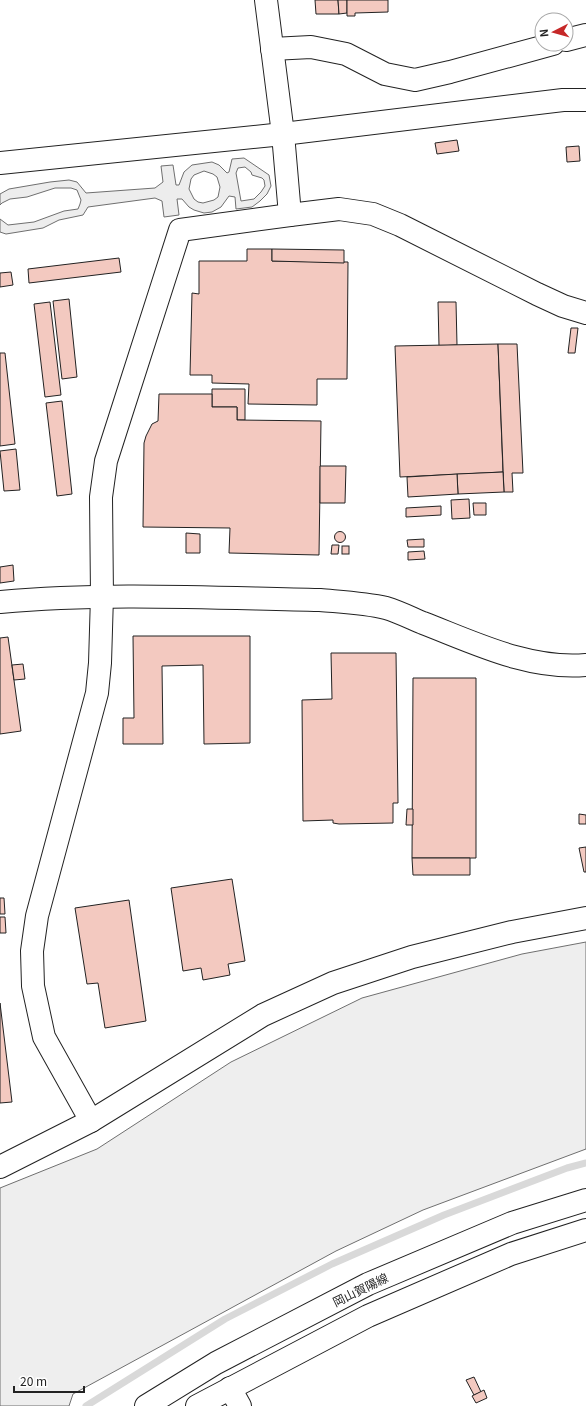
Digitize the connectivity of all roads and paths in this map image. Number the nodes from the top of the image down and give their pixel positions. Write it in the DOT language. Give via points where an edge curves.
graph roads {
  1 [pos="266,0"];
  2 [pos="586,35"];
  3 [pos="574,38"];
  4 [pos="272,49"];
  5 [pos="534,49"];
  6 [pos="586,100"];
  7 [pos="283,134"];
  8 [pos="0,162"];
  9 [pos="290,214"];
  10 [pos="586,312"];
  11 [pos="102,596"];
  12 [pos="0,602"];
  13 [pos="586,665"];
  14 [pos="586,918"];
  15 [pos="91,1121"];
  16 [pos="0,1167"];
  17 [pos="586,1200"];
  18 [pos="586,1230"];
  19 [pos="235,1397"];
  20 [pos="146,1406"];
  21 [pos="197,1406"];
  1 -- 4 [label="street"];
  2 -- 3 [label="street"];
  4 -- 5 [label="street" via="311,47 346,54 385,74 415,80"];
  4 -- 7 [label="street"];
  6 -- 7 [label="street" via="562,100"];
  7 -- 8 [label="street"];
  7 -- 9 [label="street"];
  9 -- 10 [label="street" via="339,209 374,214 537,294 563,306"];
  9 -- 11 [label="street" via="180,230 106,461 101,497"];
  11 -- 12 [label="street"];
  11 -- 13 [label="street" via="354,602 387,608 522,659 546,664"];
  11 -- 15 [label="street" via="97,693 37,916 32,951 33,986 44,1037"];
  14 -- 15 [label="street" via="512,932 412,957 333,983 263,1015"];
  15 -- 16 [label="street"];
  17 -- 20 [label="street, 岡山賀陽線" via="512,1223 368,1284 216,1363"];
  18 -- 19 [label="street" via="511,1254 368,1316"];
  19 -- 21 [label="street"];
}
